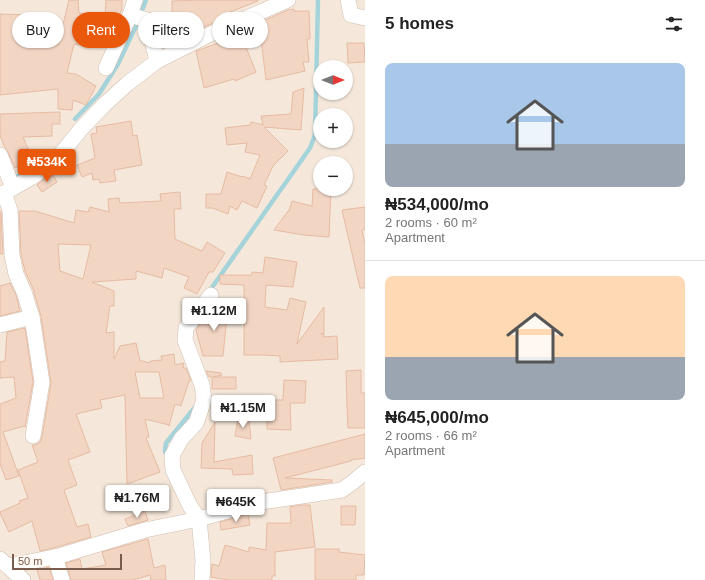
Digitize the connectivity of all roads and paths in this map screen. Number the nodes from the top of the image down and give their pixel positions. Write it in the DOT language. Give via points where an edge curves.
graph roads {
  1 [pos="136,0"];
  2 [pos="288,0"];
  3 [pos="348,0"];
  4 [pos="130,15"];
  5 [pos="365,18"];
  6 [pos="115,48"];
  7 [pos="157,61"];
  8 [pos="106,68"];
  9 [pos="0,155"];
  10 [pos="6,192"];
  11 [pos="211,295"];
  12 [pos="32,317"];
  13 [pos="0,325"];
  14 [pos="33,436"];
  15 [pos="365,472"];
  16 [pos="199,519"];
  17 [pos="55,557"];
  18 [pos="4,563"];
  19 [pos="23,580"];
  20 [pos="62,580"];
  21 [pos="202,580"];
  1 -- 4 [label="street"];
  2 -- 7 [label="street"];
  3 -- 5 [label="street" via="351,15"];
  4 -- 7 [label="street" via="147,20"];
  6 -- 8 [label="street"];
  7 -- 10 [label="street" via="104,105 80,129 60,155 34,176"];
  9 -- 10 [label="street"];
  10 -- 12 [label="street" via="10,210 12,255 16,274"];
  11 -- 16 [label="street" via="186,328 185,340 202,385 204,400 196,423 181,439 172,456 173,470"];
  12 -- 13 [label="street"];
  12 -- 14 [label="street" via="42,382"];
  15 -- 16 [label="street" via="342,490 255,503"];
  16 -- 17 [label="street" via="145,530"];
  16 -- 21 [label="street"];
  17 -- 18 [label="street"];
  17 -- 20 [label="street"];
  18 -- 19 [label="street"];
}
